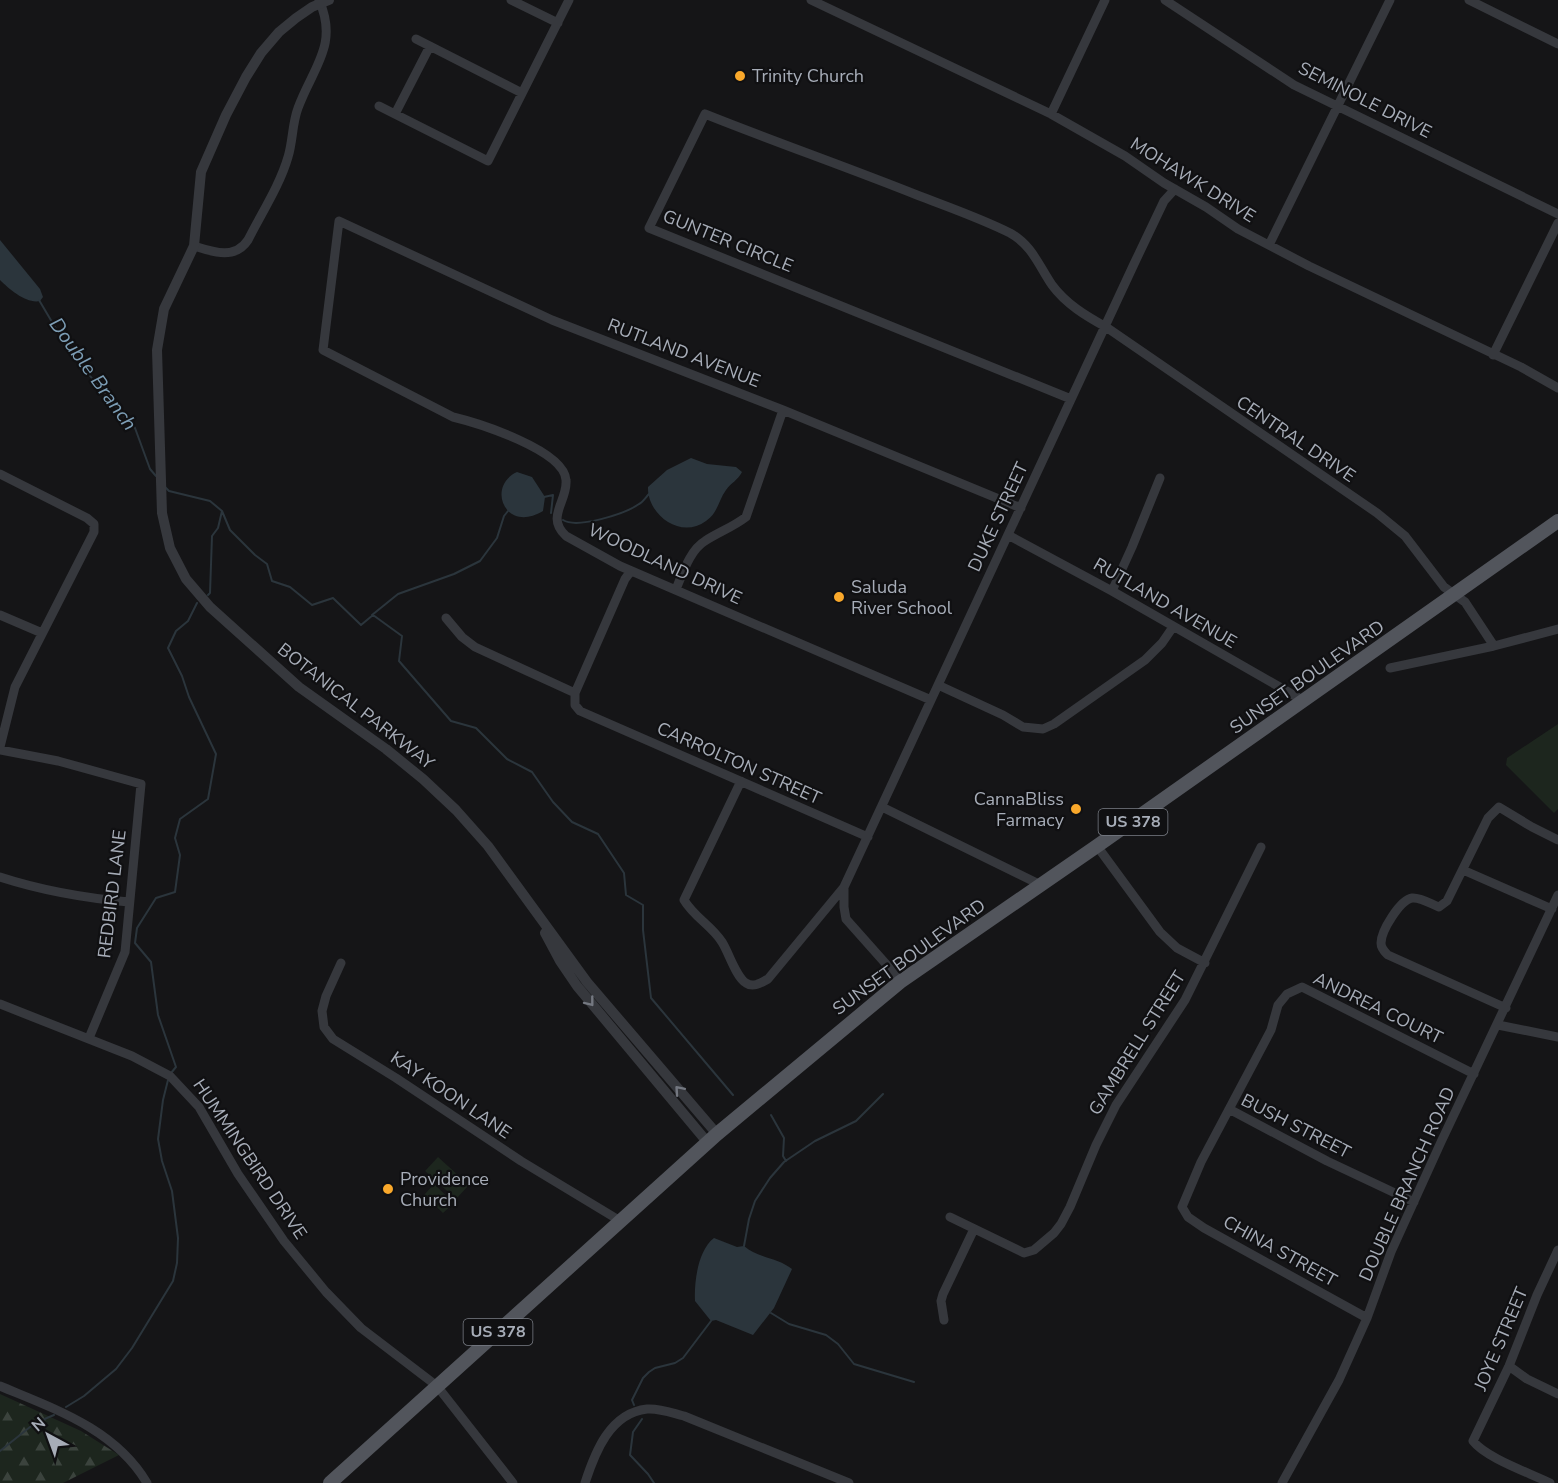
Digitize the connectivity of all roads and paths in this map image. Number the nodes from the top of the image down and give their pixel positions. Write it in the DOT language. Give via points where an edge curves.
graph roads {
  1 [pos="511,0"];
  2 [pos="569,0"];
  3 [pos="811,0"];
  4 [pos="1105,0"];
  5 [pos="1166,0"];
  6 [pos="1390,0"];
  7 [pos="1469,0"];
  8 [pos="323,1"];
  9 [pos="558,23"];
  10 [pos="416,39"];
  11 [pos="1558,44"];
  12 [pos="430,46"];
  13 [pos="522,93"];
  14 [pos="379,106"];
  15 [pos="1337,107"];
  16 [pos="395,114"];
  17 [pos="1051,114"];
  18 [pos="1175,189"];
  19 [pos="1558,214"];
  20 [pos="339,221"];
  21 [pos="1558,223"];
  22 [pos="1269,244"];
  23 [pos="194,246"];
  24 [pos="1106,327"];
  25 [pos="1493,355"];
  26 [pos="1558,388"];
  27 [pos="1071,399"];
  28 [pos="783,410"];
  29 [pos="0,474"];
  30 [pos="1160,478"];
  31 [pos="1021,508"];
  32 [pos="1558,522"];
  33 [pos="1008,535"];
  34 [pos="631,571"];
  35 [pos="676,589"];
  36 [pos="1112,591"];
  37 [pos="1453,595"];
  38 [pos="0,615"];
  39 [pos="446,618"];
  40 [pos="1173,627"];
  41 [pos="1558,629"];
  42 [pos="42,633"];
  43 [pos="1494,646"];
  44 [pos="1390,668"];
  45 [pos="938,685"];
  46 [pos="575,693"];
  47 [pos="931,700"];
  48 [pos="1304,701"];
  49 [pos="0,748"];
  50 [pos="741,781"];
  51 [pos="882,807"];
  52 [pos="868,837"];
  53 [pos="1558,840"];
  54 [pos="1097,846"];
  55 [pos="1261,847"];
  56 [pos="1463,870"];
  57 [pos="0,877"];
  58 [pos="1041,885"];
  59 [pos="844,887"];
  60 [pos="1558,895"];
  61 [pos="129,902"];
  62 [pos="1552,909"];
  63 [pos="341,963"];
  64 [pos="1205,963"];
  65 [pos="900,982"];
  66 [pos="0,1004"];
  67 [pos="1506,1008"];
  68 [pos="1498,1025"];
  69 [pos="1558,1037"];
  70 [pos="89,1038"];
  71 [pos="1474,1074"];
  72 [pos="1229,1109"];
  73 [pos="713,1139"];
  74 [pos="1414,1202"];
  75 [pos="1182,1207"];
  76 [pos="950,1217"];
  77 [pos="622,1222"];
  78 [pos="974,1229"];
  79 [pos="1558,1250"];
  80 [pos="1367,1318"];
  81 [pos="944,1320"];
  82 [pos="1509,1366"];
  83 [pos="0,1386"];
  84 [pos="437,1386"];
  85 [pos="1558,1394"];
  86 [pos="147,1483"];
  87 [pos="330,1483"];
  88 [pos="513,1483"];
  89 [pos="585,1483"];
  90 [pos="849,1483"];
  91 [pos="1282,1483"];
  92 [pos="1550,1483"];
  1 -- 9 [label="street"];
  2 -- 9 [label="street"];
  3 -- 17 [label="street, MOHAWK DRIVE"];
  4 -- 17 [label="street"];
  5 -- 15 [label="street, SEMINOLE DRIVE" via="1294,85"];
  6 -- 15 [label="street"];
  7 -- 11 [label="street"];
  8 -- 23 [label="street, BOTANICAL PARKWAY" via="296,18 267,45 231,106 201,172"];
  8 -- 23 [label="street" via="327,22 325,45 297,109 285,165 248,240 229,253"];
  9 -- 13 [label="street"];
  10 -- 12 [label="street"];
  12 -- 13 [label="street"];
  12 -- 16 [label="street"];
  13 -- 16 [label="street" via="488,161"];
  14 -- 16 [label="street"];
  15 -- 19 [label="street, SEMINOLE DRIVE"];
  15 -- 22 [label="street"];
  17 -- 18 [label="street, MOHAWK DRIVE"];
  18 -- 22 [label="street, MOHAWK DRIVE"];
  18 -- 24 [label="street, DUKE STREET" via="1164,201"];
  20 -- 28 [label="street, RUTLAND AVENUE" via="552,320"];
  20 -- 34 [label="street, WOODLAND DRIVE" via="323,350 453,417 519,440 552,458 566,479 557,513 560,531"];
  21 -- 25 [label="street"];
  22 -- 25 [label="street, MOHAWK DRIVE"];
  23 -- 73 [label="street, BOTANICAL PARKWAY" via="168,300 157,350 165,530 186,579 291,680 386,749 456,810 488,846 587,982"];
  24 -- 27 [label="street, DUKE STREET"];
  24 -- 27 [label="street, GUNTER CIRCLE" via="1061,295 1030,250 1010,234 705,114 649,228"];
  24 -- 37 [label="street, CENTRAL DRIVE" via="1377,513 1405,536"];
  25 -- 26 [label="street, MOHAWK DRIVE"];
  27 -- 31 [label="street, DUKE STREET"];
  28 -- 31 [label="street, RUTLAND AVENUE"];
  28 -- 35 [label="street" via="746,517 704,541 687,564"];
  29 -- 42 [label="street" via="94,524 94,532"];
  30 -- 36 [label="street"];
  31 -- 33 [label="street, DUKE STREET"];
  32 -- 37 [label="main road, SUNSET BOULEVARD / US 378"];
  33 -- 36 [label="street, RUTLAND AVENUE"];
  33 -- 45 [label="street, DUKE STREET"];
  34 -- 35 [label="street, WOODLAND DRIVE"];
  34 -- 46 [label="street"];
  35 -- 47 [label="street, WOODLAND DRIVE"];
  36 -- 40 [label="street, RUTLAND AVENUE"];
  37 -- 43 [label="street, CENTRAL DRIVE" via="1465,602"];
  37 -- 48 [label="main road, SUNSET BOULEVARD / US 378"];
  38 -- 42 [label="street"];
  39 -- 46 [label="street" via="475,647"];
  40 -- 45 [label="street" via="1145,660 1043,729 1023,727"];
  40 -- 48 [label="street, RUTLAND AVENUE"];
  41 -- 43 [label="street"];
  42 -- 49 [label="street" via="15,687"];
  43 -- 44 [label="street"];
  45 -- 47 [label="street, DUKE STREET"];
  46 -- 50 [label="street, CARROLTON STREET" via="575,705 580,711"];
  47 -- 51 [label="street, DUKE STREET"];
  48 -- 54 [label="main road, SUNSET BOULEVARD / US 378"];
  49 -- 61 [label="street, REDBIRD LANE" via="141,784"];
  50 -- 52 [label="street, CARROLTON STREET"];
  50 -- 59 [label="street" via="684,900 723,942 738,975 753,985 768,979"];
  51 -- 52 [label="street, DUKE STREET"];
  51 -- 58 [label="street"];
  52 -- 59 [label="street, DUKE STREET"];
  53 -- 56 [label="street" via="1499,807 1488,818"];
  54 -- 58 [label="main road, SUNSET BOULEVARD / US 378"];
  54 -- 64 [label="street" via="1160,932 1177,948"];
  55 -- 64 [label="street, GAMBRELL STREET"];
  56 -- 62 [label="street"];
  56 -- 67 [label="street" via="1447,901 1439,907 1416,898 1403,902 1381,944 1388,955"];
  57 -- 61 [label="street" via="43,890"];
  58 -- 65 [label="main road, SUNSET BOULEVARD / US 378"];
  59 -- 65 [label="street, DUKE STREET" via="846,919"];
  60 -- 62 [label="street, DOUBLE BRANCH ROAD"];
  61 -- 70 [label="street, REDBIRD LANE" via="125,952"];
  62 -- 67 [label="street, DOUBLE BRANCH ROAD"];
  63 -- 77 [label="street, KAY KOON LANE" via="322,1011 324,1027 333,1039 512,1156"];
  64 -- 78 [label="street, GAMBRELL STREET" via="1171,1024 1116,1105 1054,1233 1034,1250 1024,1253"];
  65 -- 73 [label="main road, SUNSET BOULEVARD / US 378"];
  66 -- 70 [label="street, HUMMINGBIRD DRIVE"];
  67 -- 68 [label="street, DOUBLE BRANCH ROAD"];
  68 -- 69 [label="street"];
  68 -- 71 [label="street, DOUBLE BRANCH ROAD"];
  70 -- 84 [label="street, HUMMINGBIRD DRIVE" via="160,1069 186,1090 284,1241 326,1292 361,1328"];
  71 -- 72 [label="street, ANDREA COURT" via="1302,987 1287,994 1278,1005 1271,1030"];
  71 -- 74 [label="street, DOUBLE BRANCH ROAD"];
  72 -- 74 [label="street, BUSH STREET"];
  72 -- 75 [label="street, BUSH STREET"];
  73 -- 77 [label="main road, SUNSET BOULEVARD / US 378"];
  74 -- 80 [label="street, DOUBLE BRANCH ROAD"];
  75 -- 80 [label="street, CHINA STREET" via="1188,1217 1204,1228"];
  76 -- 78 [label="street"];
  77 -- 84 [label="main road, SUNSET BOULEVARD / US 378"];
  78 -- 81 [label="street" via="943,1294"];
  79 -- 82 [label="street, JOYE STREET"];
  80 -- 91 [label="street, DOUBLE BRANCH ROAD" via="1339,1380"];
  82 -- 85 [label="street"];
  82 -- 92 [label="street, JOYE STREET" via="1473,1441 1494,1456"];
  83 -- 86 [label="street" via="91,1426 127,1457"];
  84 -- 87 [label="main road, SUNSET BOULEVARD / US 378"];
  84 -- 88 [label="street, HUMMINGBIRD DRIVE"];
  89 -- 90 [label="street" via="611,1429 619,1421 649,1409 684,1416"];
}
